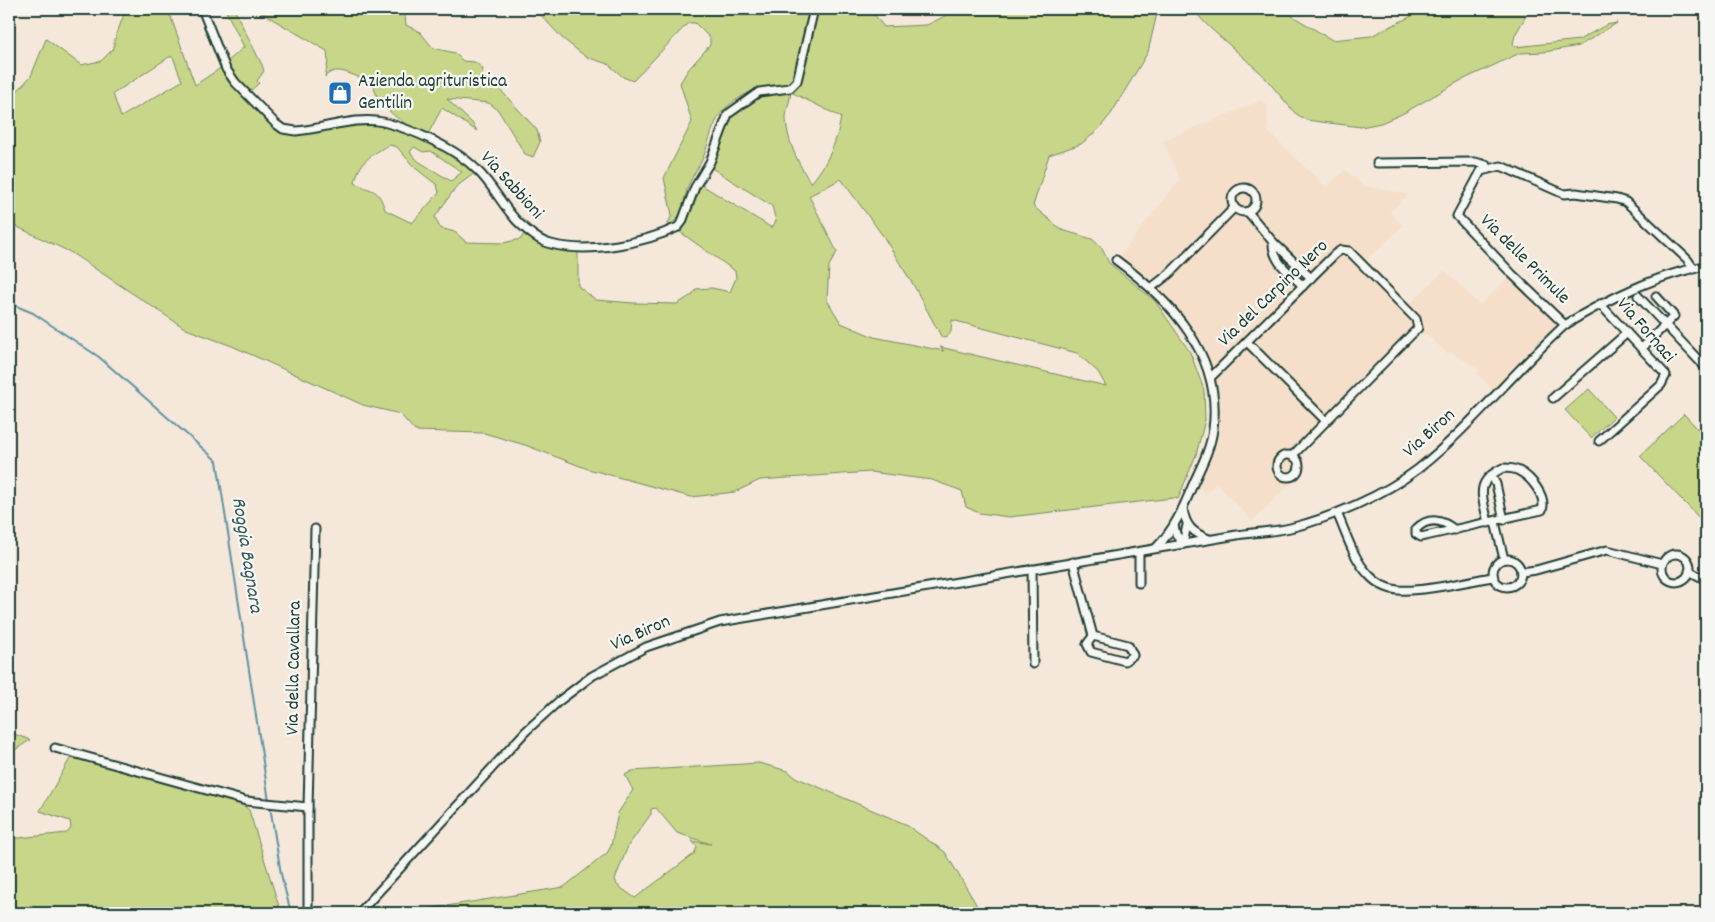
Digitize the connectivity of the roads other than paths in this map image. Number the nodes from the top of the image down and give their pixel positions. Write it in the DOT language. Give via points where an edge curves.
graph roads {
  1 [pos="202,9"];
  2 [pos="814,9"];
  3 [pos="1377,163"];
  4 [pos="1487,168"];
  5 [pos="1234,208"];
  6 [pos="1248,212"];
  7 [pos="1273,242"];
  8 [pos="1116,260"];
  9 [pos="1706,266"];
  10 [pos="1694,269"];
  11 [pos="1311,278"];
  12 [pos="1303,286"];
  13 [pos="1151,288"];
  14 [pos="1638,296"];
  15 [pos="1656,296"];
  16 [pos="1600,304"];
  17 [pos="1565,325"];
  18 [pos="1665,325"];
  19 [pos="1627,333"];
  20 [pos="1247,342"];
  21 [pos="1642,348"];
  22 [pos="1706,368"];
  23 [pos="1211,377"];
  24 [pos="1554,398"];
  25 [pos="1326,421"];
  26 [pos="1599,441"];
  27 [pos="1292,456"];
  28 [pos="1491,474"];
  29 [pos="1183,508"];
  30 [pos="1337,513"];
  31 [pos="1504,520"];
  32 [pos="1492,523"];
  33 [pos="1174,525"];
  34 [pos="1187,525"];
  35 [pos="314,529"];
  36 [pos="1455,530"];
  37 [pos="1212,540"];
  38 [pos="1183,544"];
  39 [pos="1156,548"];
  40 [pos="1139,552"];
  41 [pos="1504,560"];
  42 [pos="1073,562"];
  43 [pos="1662,564"];
  44 [pos="1032,569"];
  45 [pos="1689,571"];
  46 [pos="1521,572"];
  47 [pos="1493,577"];
  48 [pos="1706,580"];
  49 [pos="1140,583"];
  50 [pos="1093,636"];
  51 [pos="1032,664"];
  52 [pos="55,748"];
  53 [pos="308,807"];
  54 [pos="308,913"];
  55 [pos="359,913"];
  1 -- 2 [label="street, Via Sabbioni" via="226,69 283,129 309,130 358,122 381,122 426,137 479,171 506,209 531,233 552,245 590,247 635,243 678,227 710,162 728,114 759,92 790,88 797,81"];
  3 -- 4 [label="street" via="1475,162"];
  4 -- 10 [label="street" via="1501,166 1564,194 1576,193 1626,202"];
  4 -- 17 [label="street, Via delle Primule" via="1481,171 1457,216"];
  5 -- 6 [label="street"];
  5 -- 6 [label="street" via="1235,192 1242,188 1250,189 1257,200"];
  5 -- 13 [label="street"];
  6 -- 7 [label="street"];
  7 -- 11 [label="street" via="1279,244"];
  7 -- 12 [label="street" via="1272,252 1276,259"];
  8 -- 13 [label="street"];
  9 -- 10 [label="street, Via Biron"];
  10 -- 16 [label="street, Via Biron"];
  11 -- 12 [label="street, Via del Carpino Nero"];
  11 -- 25 [label="street, Via del Carpino Nero" via="1335,254 1341,250 1349,251 1418,324 1415,333"];
  12 -- 20 [label="street, Via del Carpino Nero"];
  13 -- 23 [label="street" via="1169,304 1185,326"];
  14 -- 18 [label="street"];
  15 -- 18 [label="street" via="1674,316"];
  16 -- 17 [label="street, Via Biron"];
  16 -- 19 [label="street, Via Fornaci"];
  17 -- 30 [label="street, Via Biron" via="1445,446 1416,470"];
  18 -- 21 [label="street"];
  18 -- 22 [label="street"];
  19 -- 21 [label="street, Via Fornaci"];
  19 -- 24 [label="street"];
  20 -- 23 [label="street, Via del Carpino Nero"];
  20 -- 25 [label="street"];
  21 -- 26 [label="street, Via Fornaci" via="1666,375 1661,385"];
  23 -- 29 [label="street" via="1213,430 1205,458"];
  25 -- 27 [label="street, Via del Carpino Nero"];
  28 -- 31 [label="street"];
  28 -- 31 [label="street" via="1503,468 1519,471 1541,494 1542,510"];
  28 -- 32 [label="street" via="1481,488"];
  29 -- 33 [label="street"];
  29 -- 34 [label="street"];
  30 -- 37 [label="street, Via Biron" via="1289,528"];
  30 -- 47 [label="street" via="1368,574 1382,586 1398,590 1415,589"];
  31 -- 32 [label="street"];
  32 -- 36 [label="street"];
  32 -- 41 [label="street"];
  33 -- 38 [label="street"];
  33 -- 39 [label="street"];
  34 -- 37 [label="street" via="1200,536"];
  34 -- 38 [label="street"];
  35 -- 53 [label="street, Via della Cavallara"];
  36 -- 36 [label="street" via="1442,520 1434,520 1421,524 1416,534 1421,538"];
  37 -- 38 [label="street, Via Biron"];
  38 -- 39 [label="street, Via Biron"];
  39 -- 40 [label="street, Via Biron"];
  40 -- 42 [label="street, Via Biron"];
  40 -- 49 [label="street"];
  41 -- 46 [label="street" via="1515,562"];
  41 -- 47 [label="street" via="1495,566"];
  42 -- 44 [label="street, Via Biron"];
  42 -- 50 [label="street"];
  43 -- 45 [label="street" via="1663,574 1670,580 1679,581"];
  43 -- 45 [label="street" via="1667,557 1680,554 1689,563"];
  43 -- 46 [label="street" via="1607,550"];
  44 -- 51 [label="street"];
  44 -- 55 [label="street, Via Biron" via="720,622 646,646 592,676 544,714"];
  45 -- 48 [label="street"];
  46 -- 47 [label="street" via="1519,581 1507,587 1498,585"];
  50 -- 50 [label="street" via="1128,645 1133,654 1125,660 1091,652 1087,644"];
  52 -- 53 [label="street" via="246,801"];
  53 -- 54 [label="street, Via della Cavallara"];
}
